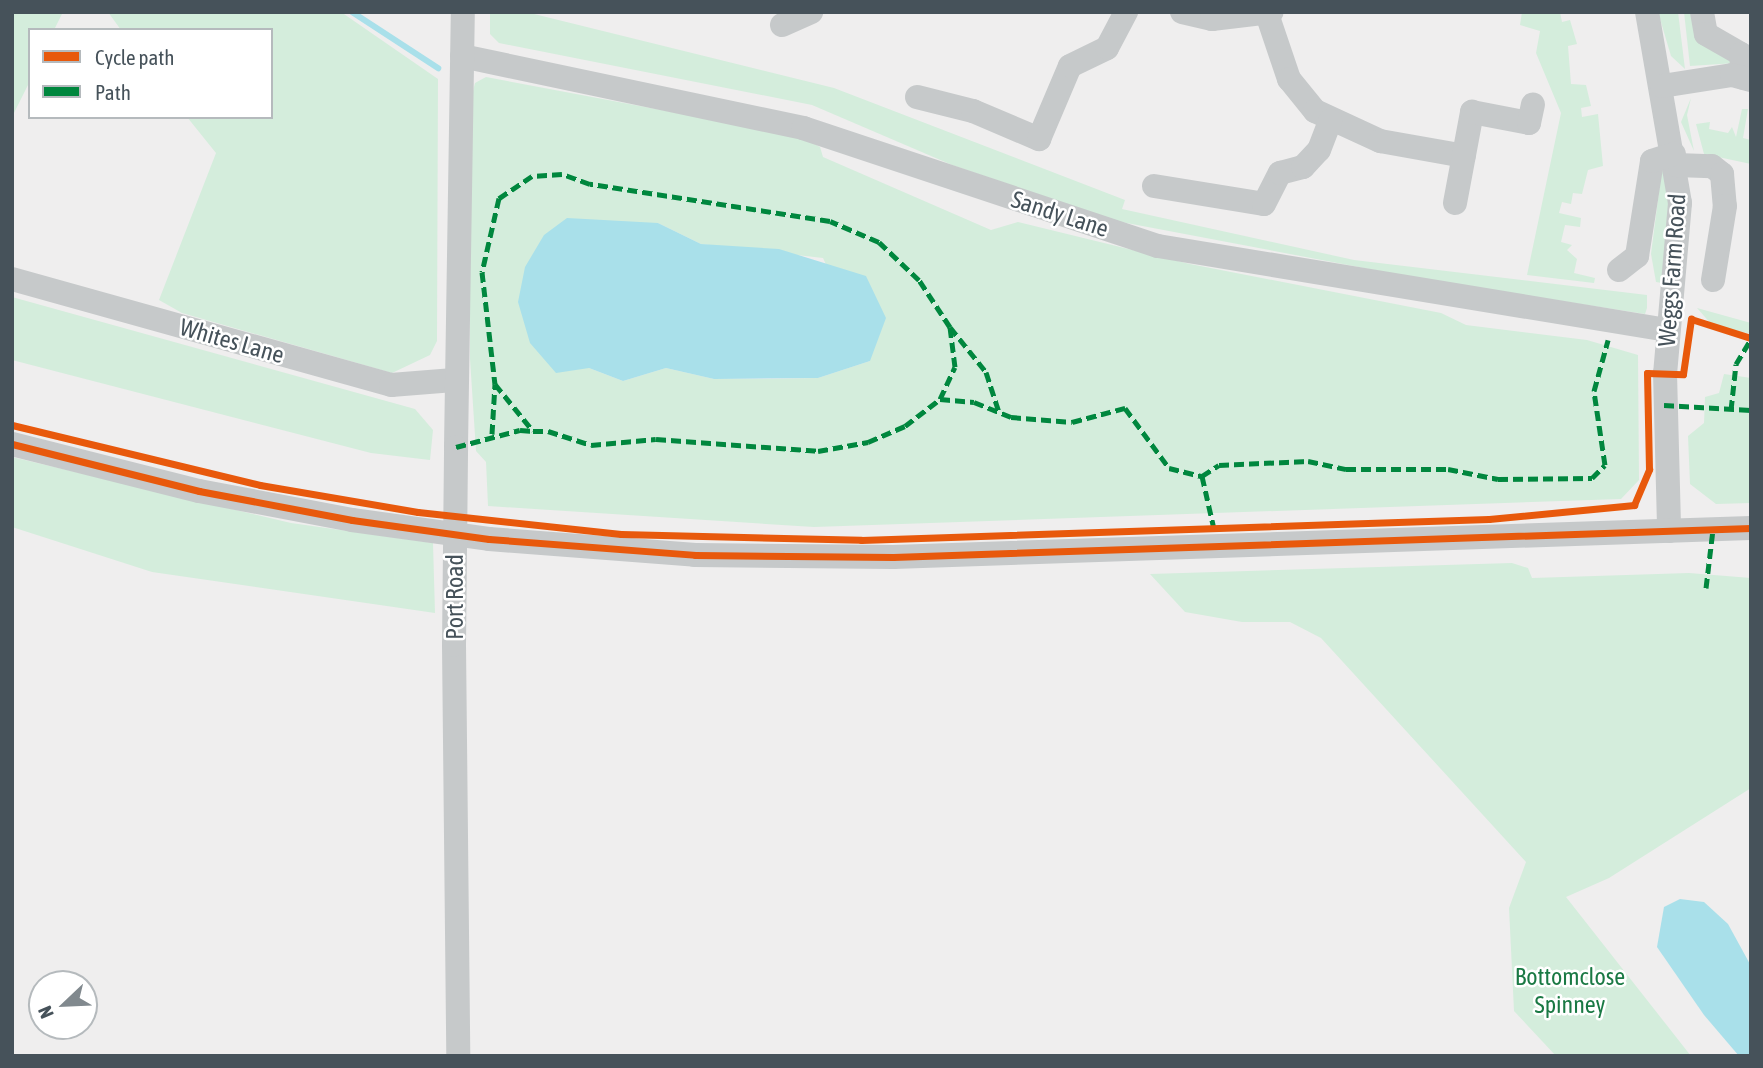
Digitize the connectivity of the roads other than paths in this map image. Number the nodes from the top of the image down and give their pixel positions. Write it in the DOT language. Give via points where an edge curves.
graph roads {
  1 [pos="463,12"];
  2 [pos="811,12"];
  3 [pos="1126,12"];
  4 [pos="1182,12"];
  5 [pos="1647,12"];
  6 [pos="1702,12"];
  7 [pos="1270,13"];
  8 [pos="782,25"];
  9 [pos="462,60"];
  10 [pos="1747,79"];
  11 [pos="1662,86"];
  12 [pos="917,97"];
  13 [pos="1533,104"];
  14 [pos="1331,121"];
  15 [pos="1464,156"];
  16 [pos="1675,159"];
  17 [pos="1154,186"];
  18 [pos="1455,203"];
  19 [pos="1619,270"];
  20 [pos="12,279"];
  21 [pos="1713,280"];
  22 [pos="1667,330"];
  23 [pos="454,380"];
  24 [pos="12,444"];
  25 [pos="1751,528"];
  26 [pos="1669,530"];
  27 [pos="458,1056"];
  1 -- 9 [label="street, Port Road"];
  2 -- 8 [label="street"];
  3 -- 12 [label="street" via="1107,48 1070,66 1038,139 973,111"];
  4 -- 7 [label="street" via="1212,19"];
  5 -- 11 [label="street, Weggs Farm Road"];
  6 -- 10 [label="street" via="1706,34 1741,54"];
  7 -- 14 [label="street" via="1289,79"];
  9 -- 22 [label="street, Sandy Lane" via="803,128 1158,246"];
  9 -- 23 [label="street, Port Road"];
  10 -- 11 [label="street"];
  11 -- 16 [label="street, Weggs Farm Road"];
  13 -- 15 [label="street" via="1529,123 1472,112"];
  14 -- 15 [label="street" via="1380,141"];
  14 -- 17 [label="street" via="1320,150 1303,167 1280,173 1264,204"];
  15 -- 18 [label="street"];
  16 -- 19 [label="street" via="1652,161 1637,256"];
  16 -- 21 [label="street" via="1712,166 1722,174 1724,218"];
  16 -- 22 [label="street, Weggs Farm Road" via="1679,213"];
  20 -- 23 [label="street, Whites Lane" via="391,385"];
  22 -- 26 [label="street, Weggs Farm Road"];
  23 -- 27 [label="street, Port Road, bridge"];
  24 -- 26 [label="street" via="164,483 352,520 489,539 695,555 893,556"];
  25 -- 26 [label="street"];
}
